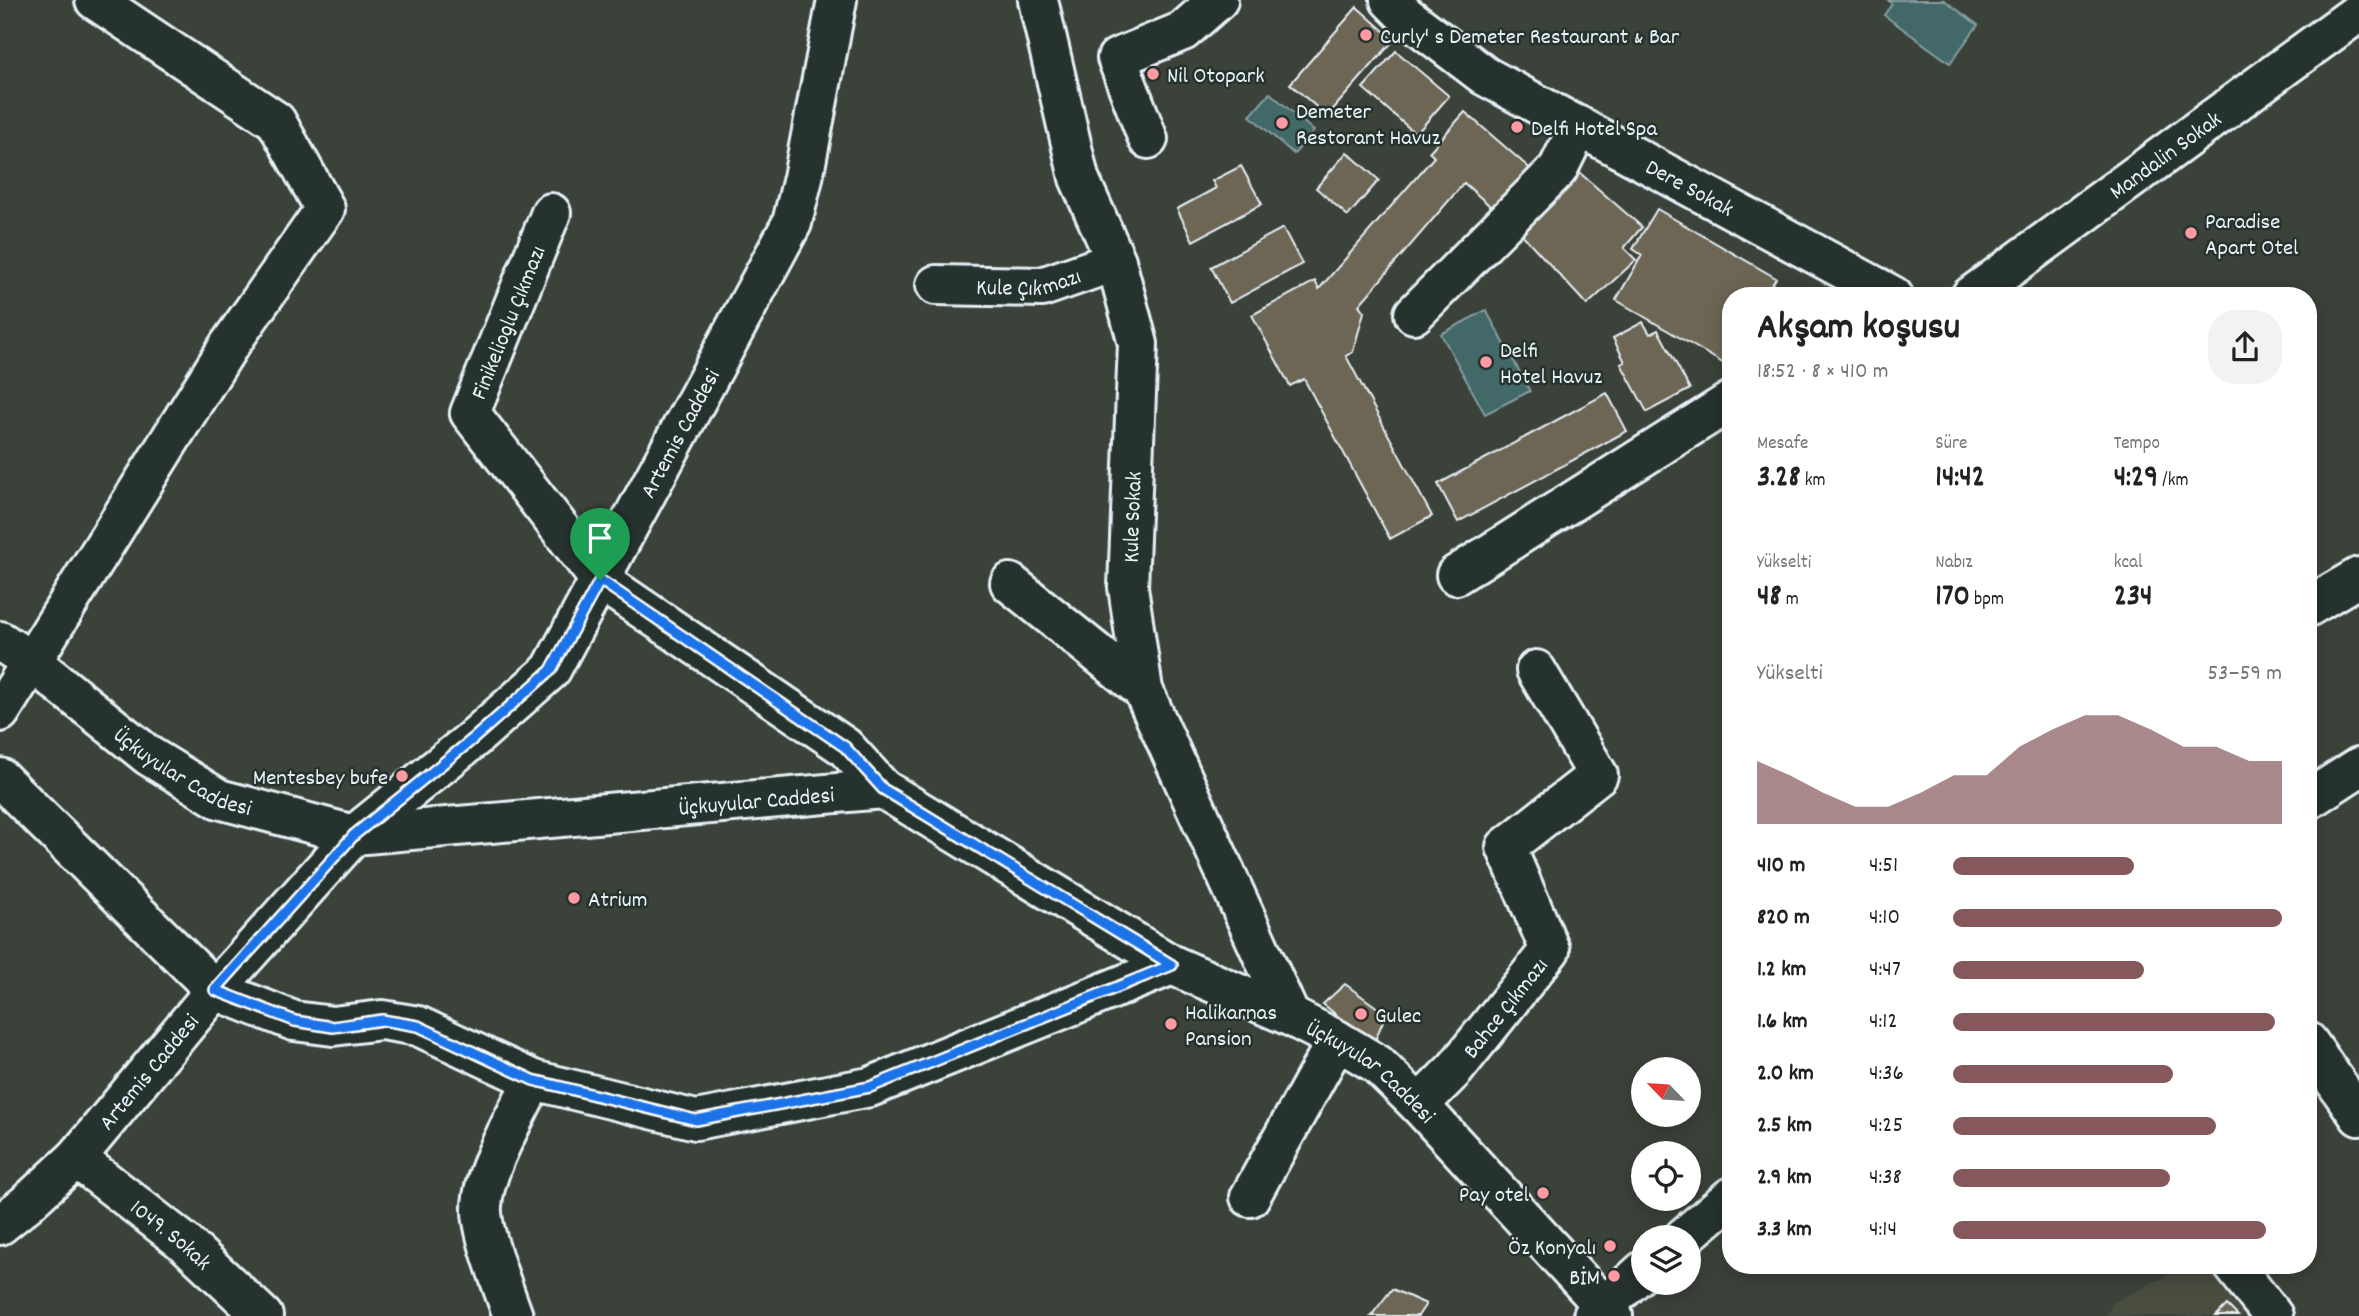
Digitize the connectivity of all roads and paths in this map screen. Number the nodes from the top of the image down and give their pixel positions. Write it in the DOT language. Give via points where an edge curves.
graph roads {
  1 [pos="95,0"];
  2 [pos="837,0"];
  3 [pos="1038,0"];
  4 [pos="1219,0"];
  5 [pos="1390,0"];
  6 [pos="2359,12"];
  7 [pos="1578,127"];
  8 [pos="1147,139"];
  9 [pos="551,213"];
  10 [pos="1116,261"];
  11 [pos="936,285"];
  12 [pos="1876,287"];
  13 [pos="1983,287"];
  14 [pos="1414,314"];
  15 [pos="1722,407"];
  16 [pos="1456,575"];
  17 [pos="2359,577"];
  18 [pos="600,580"];
  19 [pos="1010,583"];
  20 [pos="2317,602"];
  21 [pos="0,640"];
  22 [pos="32,662"];
  23 [pos="1536,670"];
  24 [pos="1143,690"];
  25 [pos="0,712"];
  26 [pos="2359,768"];
  27 [pos="0,778"];
  28 [pos="883,789"];
  29 [pos="2317,794"];
  30 [pos="354,835"];
  31 [pos="1172,965"];
  32 [pos="215,990"];
  33 [pos="1290,1016"];
  34 [pos="1337,1040"];
  35 [pos="2317,1055"];
  36 [pos="533,1080"];
  37 [pos="1419,1105"];
  38 [pos="2359,1116"];
  39 [pos="76,1158"];
  40 [pos="1250,1197"];
  41 [pos="1722,1205"];
  42 [pos="0,1225"];
  43 [pos="1698,1225"];
  44 [pos="2240,1274"];
  45 [pos="1631,1283"];
  46 [pos="1603,1312"];
  47 [pos="263,1316"];
  48 [pos="513,1316"];
  49 [pos="2273,1316"];
  1 -- 22 [label="street" via="276,121 325,209 228,347"];
  2 -- 18 [label="street, Artemis Caddesi" via="792,223"];
  3 -- 10 [label="street, Kule Sokak" via="1079,178"];
  4 -- 8 [label="street" via="1183,31 1117,58"];
  5 -- 7 [label="street, Dere Sokak" via="1485,76"];
  6 -- 13 [label="street, Mandalin Sokak"];
  7 -- 12 [label="street, Dere Sokak"];
  7 -- 14 [label="street" via="1558,169"];
  9 -- 18 [label="street, Finikelioglu Çıkmazı" via="470,413"];
  10 -- 11 [label="street, Kule Çıkmazı" via="1042,287"];
  10 -- 24 [label="street, Kule Sokak" via="1138,344 1128,587"];
  15 -- 16 [label="street"];
  17 -- 20 [label="street"];
  18 -- 28 [label="street, Finikelioglu Çıkmazı" via="845,747"];
  18 -- 30 [label="street, Artemis Caddesi" via="551,670"];
  19 -- 24 [label="street"];
  21 -- 22 [label="street, Üçkuyular Caddesi"];
  22 -- 25 [label="street"];
  22 -- 30 [label="street, Üçkuyular Caddesi" via="149,755 219,799"];
  23 -- 37 [label="street, Bahce Çıkmazı" via="1598,775 1506,847 1550,950 1455,1069"];
  24 -- 33 [label="street, Kule Sokak"];
  26 -- 29 [label="street"];
  27 -- 32 [label="street"];
  28 -- 30 [label="street, Üçkuyular Caddesi"];
  28 -- 31 [label="street, Üçkuyular Caddesi"];
  30 -- 32 [label="street, Artemis Caddesi"];
  31 -- 33 [label="street, Üçkuyular Caddesi"];
  31 -- 36 [label="street" via="870,1087 696,1120"];
  32 -- 36 [label="street" via="295,1021 333,1027 382,1020 418,1026"];
  32 -- 39 [label="street, Artemis Caddesi"];
  33 -- 34 [label="street, Üçkuyular Caddesi"];
  34 -- 37 [label="street, Üçkuyular Caddesi" via="1377,1064"];
  34 -- 40 [label="street"];
  35 -- 38 [label="street"];
  36 -- 48 [label="street" via="488,1175 481,1207"];
  37 -- 46 [label="street, Üçkuyular Caddesi"];
  39 -- 42 [label="street, Artemis Caddesi"];
  39 -- 47 [label="street, 1049. Sokak" via="185,1243"];
  41 -- 43 [label="street"];
  44 -- 49 [label="street"];
  45 -- 46 [label="street"];
}
